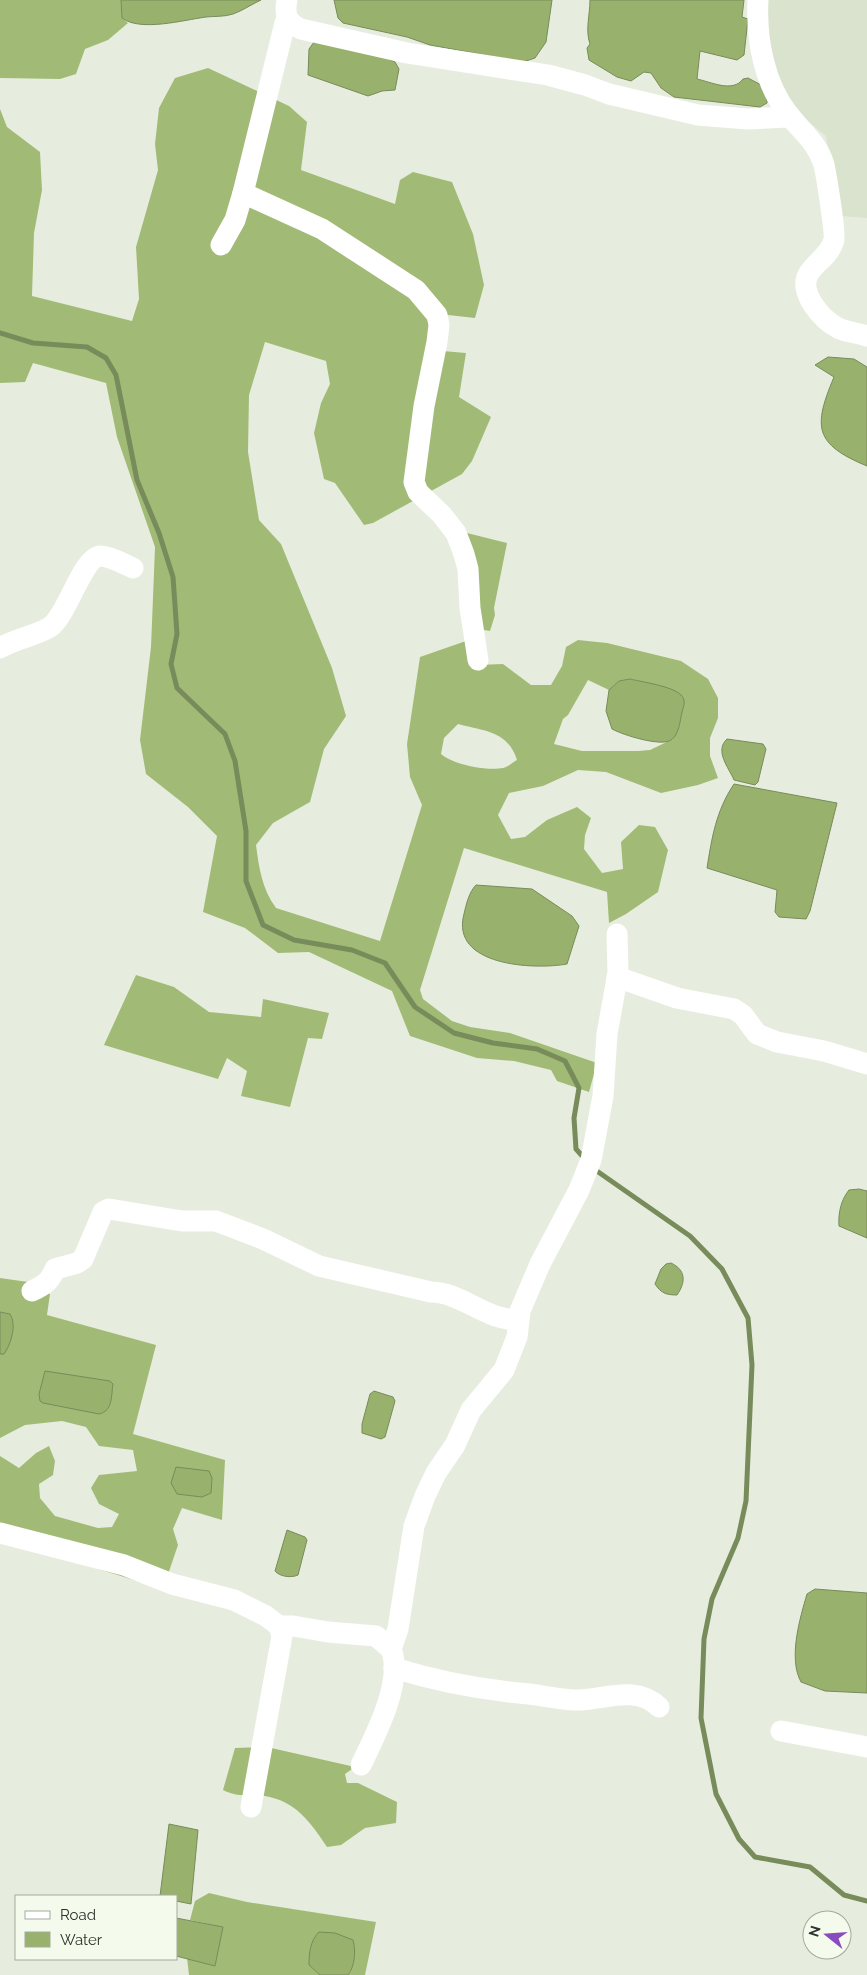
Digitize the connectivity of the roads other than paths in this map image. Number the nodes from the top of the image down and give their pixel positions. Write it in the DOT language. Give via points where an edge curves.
graph roads {
  1 [pos="758,0"];
  2 [pos="288,10"];
  3 [pos="790,117"];
  4 [pos="243,193"];
  5 [pos="221,245"];
  6 [pos="867,336"];
  7 [pos="133,568"];
  8 [pos="0,648"];
  9 [pos="478,660"];
  10 [pos="617,934"];
  11 [pos="617,977"];
  12 [pos="867,1064"];
  13 [pos="32,1291"];
  14 [pos="518,1320"];
  15 [pos="0,1533"];
  16 [pos="279,1626"];
  17 [pos="393,1659"];
  18 [pos="659,1707"];
  19 [pos="781,1731"];
  20 [pos="867,1747"];
  21 [pos="361,1765"];
  22 [pos="251,1807"];
  1 -- 3 [label="street" via="760,47 776,97"];
  2 -- 3 [label="street" via="291,25 301,29 407,53 548,75 608,94 698,115 748,119"];
  2 -- 4 [label="street"];
  3 -- 6 [label="street" via="813,142 824,164 835,238 827,254 810,271 805,280 805,290 808,298 836,327"];
  4 -- 5 [label="street"];
  4 -- 9 [label="street" via="322,229 416,290 437,314 440,325 424,406 414,482 418,492 456,533 464,554"];
  7 -- 8 [label="street" via="102,556 96,557 88,564 50,627"];
  10 -- 11 [label="street"];
  11 -- 12 [label="street" via="677,998 734,1009 743,1015 757,1034 777,1042"];
  11 -- 14 [label="street" via="603,1096 591,1160 580,1190 540,1264"];
  13 -- 14 [label="street" via="44,1286 55,1269 83,1259 103,1212 109,1209 182,1221 216,1221 319,1266 443,1292 491,1316"];
  14 -- 17 [label="street" via="517,1336 504,1370 471,1410 425,1496 414,1526"];
  15 -- 16 [label="street" via="124,1565 172,1584 234,1600 252,1607"];
  16 -- 17 [label="street" via="376,1636"];
  16 -- 22 [label="street" via="282,1636"];
  17 -- 18 [label="street" via="450,1684 554,1699 579,1700 635,1694 652,1700"];
  17 -- 21 [label="street" via="382,1717"];
  19 -- 20 [label="street"];
}
